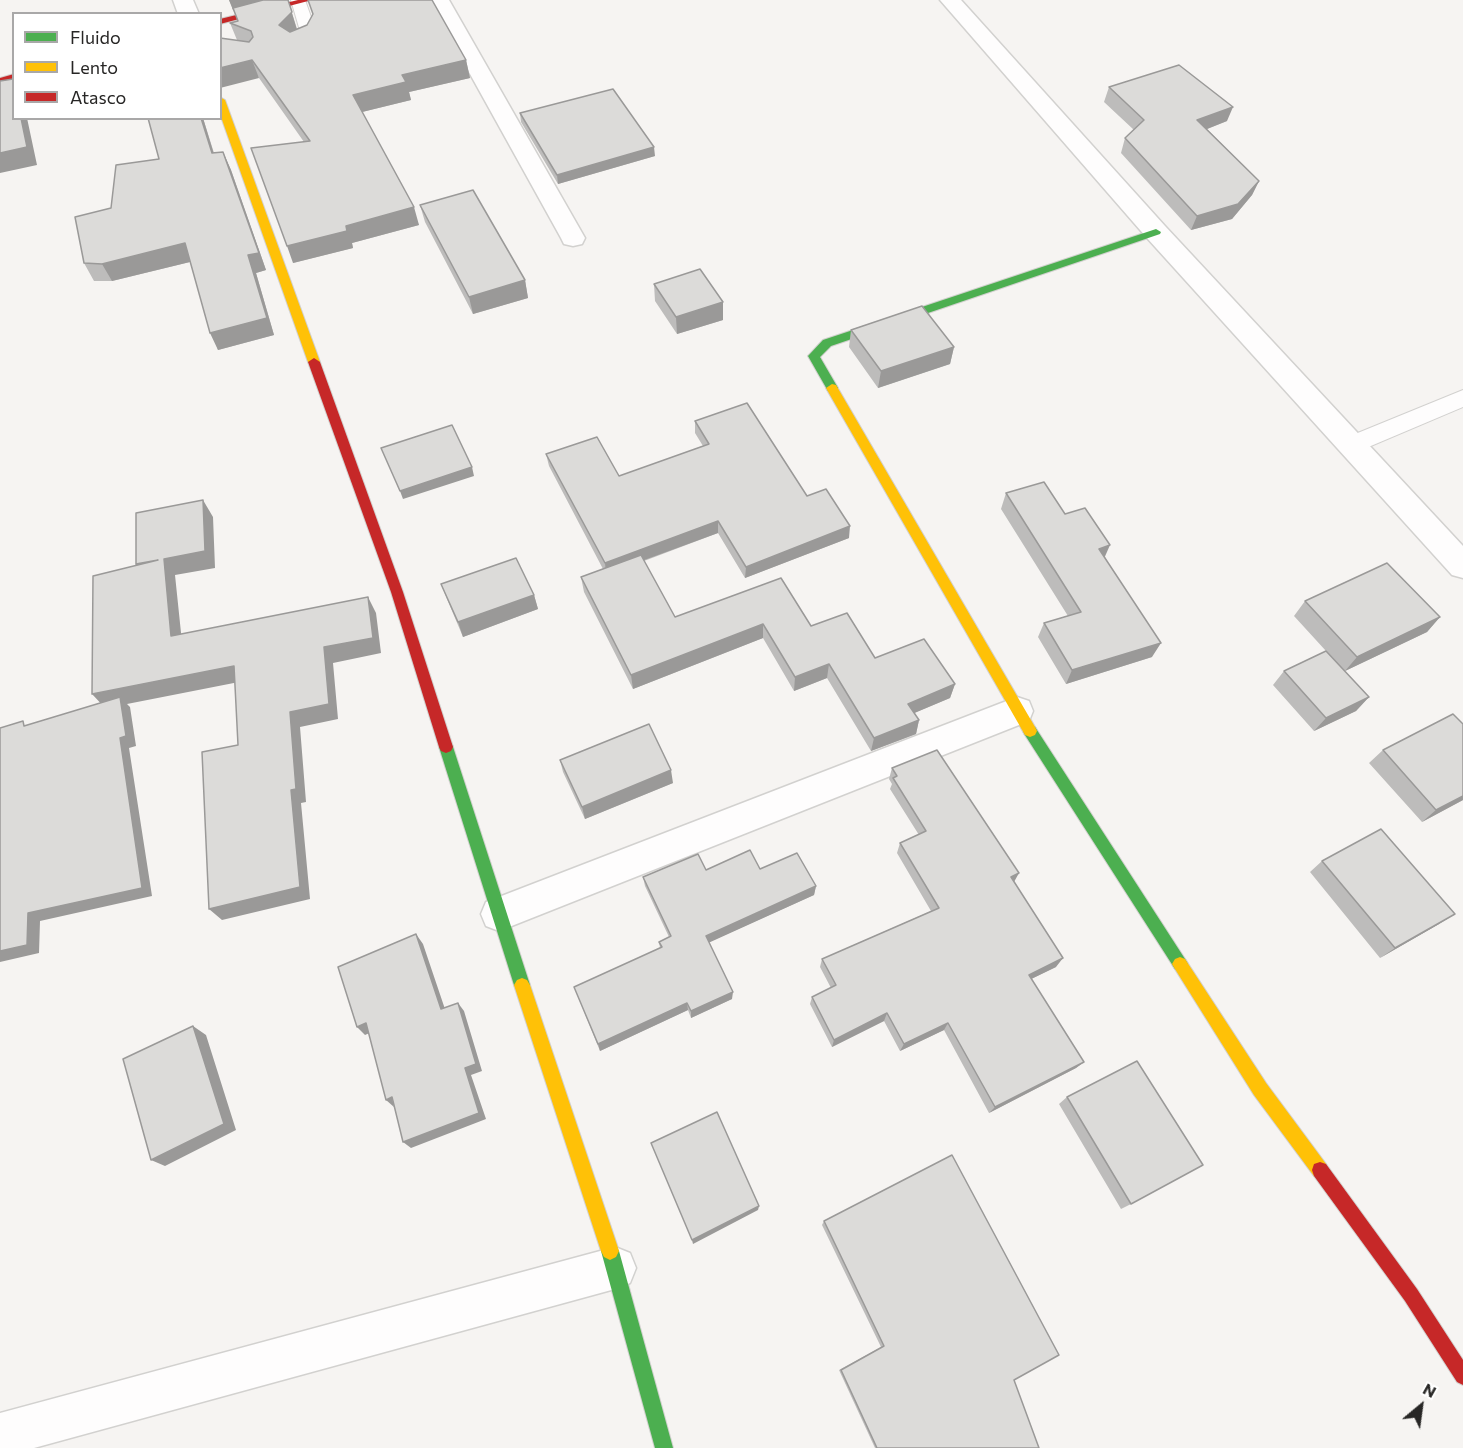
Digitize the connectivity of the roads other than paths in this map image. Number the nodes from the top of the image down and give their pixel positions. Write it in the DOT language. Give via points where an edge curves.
graph roads {
  1 [pos="439,0"];
  2 [pos="950,0"];
  3 [pos="303,1"];
  4 [pos="222,21"];
  5 [pos="295,43"];
  6 [pos="222,106"];
  7 [pos="1156,232"];
  8 [pos="573,238"];
  9 [pos="1463,398"];
  10 [pos="1351,445"];
  11 [pos="1463,567"];
  12 [pos="1017,711"];
  13 [pos="499,914"];
  14 [pos="615,1268"];
  15 [pos="1463,1376"];
  16 [pos="0,1435"];
  17 [pos="664,1448"];
  1 -- 8 [label="street"];
  2 -- 7 [label="street"];
  3 -- 4 [label="street"];
  3 -- 5 [label="lane" via="308,31 306,37"];
  6 -- 13 [label="street" via="398,592"];
  7 -- 10 [label="street"];
  7 -- 12 [label="street" via="844,336 826,343 813,357"];
  9 -- 10 [label="lane"];
  10 -- 11 [label="street"];
  12 -- 13 [label="street"];
  12 -- 15 [label="street" via="1260,1089 1410,1295"];
  13 -- 14 [label="street"];
  14 -- 16 [label="street"];
  14 -- 17 [label="street"];
}
